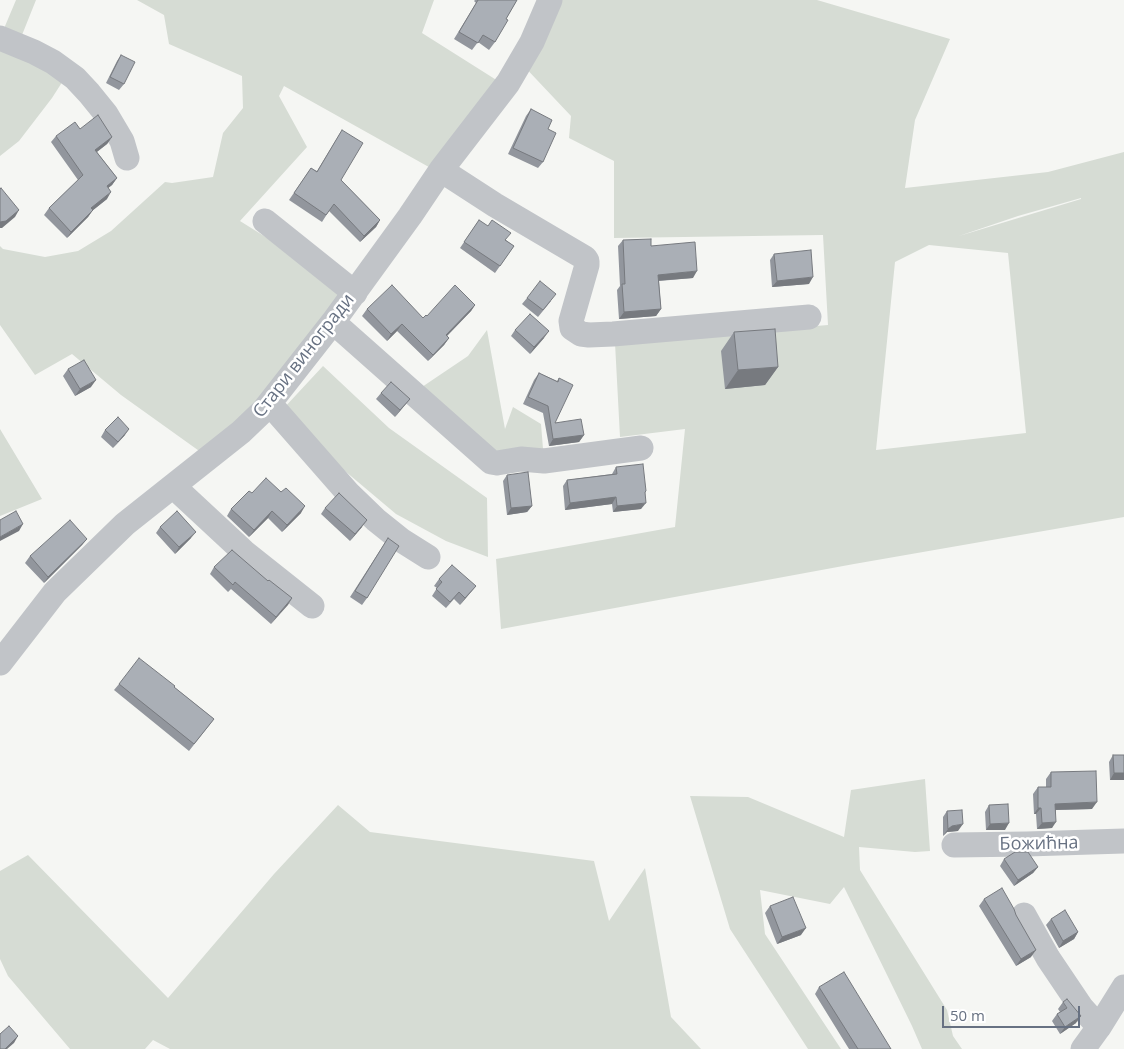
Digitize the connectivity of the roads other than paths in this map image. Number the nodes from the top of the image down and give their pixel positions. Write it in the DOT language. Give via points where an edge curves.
graph roads {
  1 [pos="550,0"];
  2 [pos="0,38"];
  3 [pos="127,158"];
  4 [pos="441,170"];
  5 [pos="265,221"];
  6 [pos="355,293"];
  7 [pos="809,317"];
  8 [pos="333,322"];
  9 [pos="270,404"];
  10 [pos="641,448"];
  11 [pos="173,486"];
  12 [pos="428,556"];
  13 [pos="312,606"];
  14 [pos="0,663"];
  15 [pos="1124,841"];
  16 [pos="954,845"];
  17 [pos="1024,916"];
  18 [pos="1124,987"];
  19 [pos="1099,1027"];
  20 [pos="1082,1049"];
  1 -- 4 [label="street, Стари виногради" via="532,42 508,83"];
  2 -- 3 [label="street" via="53,62 75,78 106,114 122,141"];
  4 -- 6 [label="street, Стари виногради"];
  4 -- 7 [label="street" via="585,258 587,265 571,321 572,328 581,334"];
  5 -- 6 [label="street"];
  6 -- 8 [label="street, Стари виногради"];
  8 -- 9 [label="street, Стари виногради"];
  8 -- 10 [label="street" via="490,462 544,461"];
  9 -- 11 [label="street, Стари виногради" via="258,418"];
  9 -- 12 [label="street" via="376,520"];
  11 -- 13 [label="street" via="244,552"];
  11 -- 14 [label="street, Стари виногради" via="125,524 55,592"];
  15 -- 16 [label="street, Божићна"];
  17 -- 19 [label="street" via="1081,1007"];
  18 -- 19 [label="street"];
  19 -- 20 [label="street"];
}
